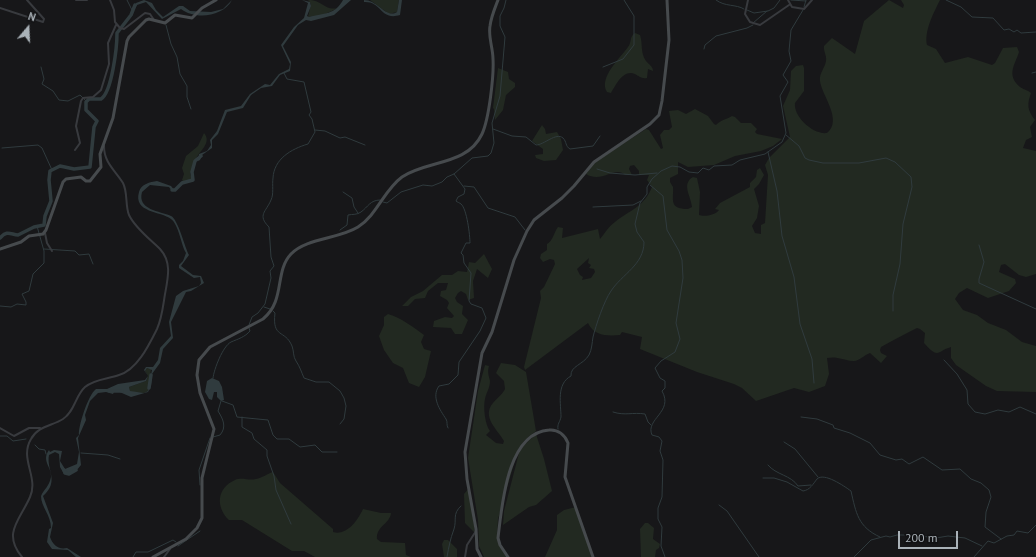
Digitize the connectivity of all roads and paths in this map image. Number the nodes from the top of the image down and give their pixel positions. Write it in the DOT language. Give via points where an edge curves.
graph roads {
  1 [pos="27,0"];
  2 [pos="76,0"];
  3 [pos="87,0"];
  4 [pos="110,0"];
  5 [pos="216,0"];
  6 [pos="498,0"];
  7 [pos="667,0"];
  8 [pos="748,0"];
  9 [pos="788,0"];
  10 [pos="812,0"];
  11 [pos="789,5"];
  12 [pos="0,8"];
  13 [pos="155,21"];
  14 [pos="118,27"];
  15 [pos="104,142"];
  16 [pos="75,150"];
  17 [pos="45,233"];
  18 [pos="0,249"];
  19 [pos="52,251"];
  20 [pos="0,428"];
  21 [pos="40,428"];
  22 [pos="476,529"];
  23 [pos="170,549"];
  24 [pos="22,557"];
  25 [pos="153,557"];
  26 [pos="164,557"];
  27 [pos="465,557"];
  28 [pos="481,557"];
  29 [pos="508,557"];
  30 [pos="593,557"];
  1 -- 12 [label="street" via="44,19 43,22"];
  2 -- 3 [label="street"];
  4 -- 14 [label="street"];
  5 -- 13 [label="street" via="189,19 176,15 164,23"];
  6 -- 23 [label="street" via="490,27 493,64 487,120 482,135 474,146 459,156 402,178 359,227 305,246 293,253 284,265 278,298 266,316 210,347 200,357 197,369 200,393 214,429 202,478 202,514 199,525 192,533"];
  7 -- 22 [label="street" via="668,40 659,115 650,124 594,162 562,198 536,218 514,260 492,332 482,353 467,442 466,469"];
  8 -- 11 [label="street" via="745,14 750,22 760,25"];
  9 -- 11 [label="street"];
  10 -- 11 [label="street" via="804,9"];
  13 -- 14 [label="street" via="150,14 145,13 124,29"];
  13 -- 15 [label="street" via="146,20 127,39 113,118"];
  14 -- 16 [label="street" via="108,43 109,64 101,90 93,97 80,101 76,124 80,143"];
  15 -- 17 [label="street" via="99,155 101,167 91,180 87,181 81,177 66,179 63,182"];
  15 -- 21 [label="street" via="104,156 124,184 130,217 163,252 167,260 168,284 162,315 154,335 131,369 88,385 80,393 68,414"];
  17 -- 18 [label="street" via="29,236 21,242"];
  17 -- 19 [label="street"];
  20 -- 21 [label="street" via="14,436 29,428"];
  21 -- 24 [label="street" via="30,440 27,451 28,468 33,480 32,492 13,530 14,547"];
  22 -- 27 [label="street" via="467,545"];
  22 -- 28 [label="street"];
  23 -- 25 [label="street"];
  23 -- 26 [label="street"];
  29 -- 30 [label="street" via="498,538 510,470 525,440 536,433 549,430 561,433 568,443 565,477"];
}
